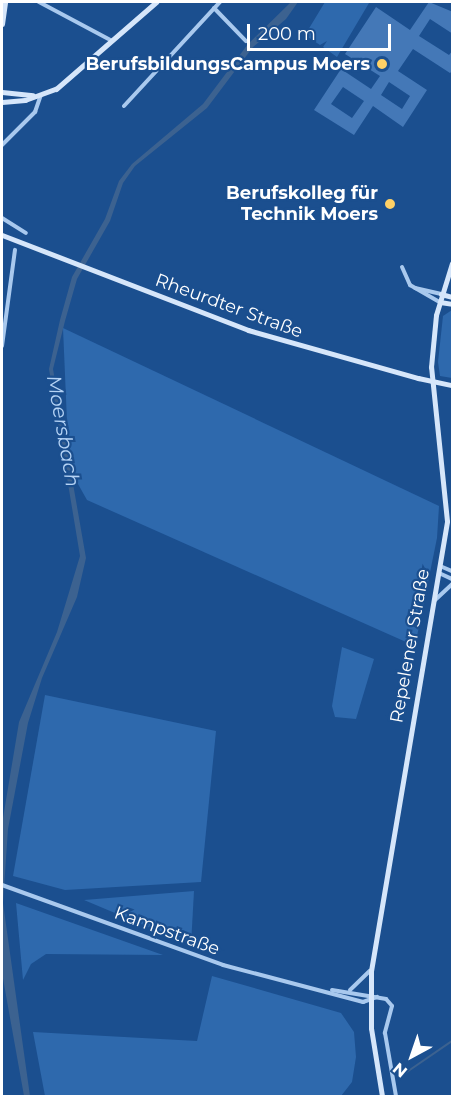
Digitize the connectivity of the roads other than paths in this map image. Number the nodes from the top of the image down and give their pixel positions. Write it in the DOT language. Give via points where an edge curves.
graph roads {
  1 [pos="6,2"];
  2 [pos="39,2"];
  3 [pos="156,2"];
  4 [pos="220,2"];
  5 [pos="214,8"];
  6 [pos="2,24"];
  7 [pos="112,41"];
  8 [pos="246,41"];
  9 [pos="2,92"];
  10 [pos="40,95"];
  11 [pos="2,102"];
  12 [pos="124,106"];
  13 [pos="2,145"];
  14 [pos="2,218"];
  15 [pos="26,234"];
  16 [pos="2,235"];
  17 [pos="15,250"];
  18 [pos="453,263"];
  19 [pos="402,267"];
  20 [pos="414,288"];
  21 [pos="441,294"];
  22 [pos="453,297"];
  23 [pos="440,302"];
  24 [pos="453,304"];
  25 [pos="2,346"];
  26 [pos="451,385"];
  27 [pos="440,566"];
  28 [pos="453,571"];
  29 [pos="439,573"];
  30 [pos="453,579"];
  31 [pos="453,584"];
  32 [pos="434,602"];
  33 [pos="2,885"];
  34 [pos="371,971"];
  35 [pos="328,990"];
  36 [pos="341,990"];
  37 [pos="369,998"];
  38 [pos="382,1096"];
  39 [pos="396,1096"];
  1 -- 6 [label="main road"];
  2 -- 7 [label="street"];
  3 -- 7 [label="main road"];
  4 -- 5 [label="street"];
  5 -- 8 [label="street"];
  5 -- 12 [label="street"];
  7 -- 10 [label="main road" via="56,89"];
  9 -- 10 [label="main road"];
  10 -- 11 [label="main road"];
  10 -- 13 [label="street" via="35,112"];
  14 -- 15 [label="street"];
  16 -- 26 [label="main road, Rheurdter Straße, bridge" via="293,345"];
  17 -- 25 [label="street"];
  18 -- 21 [label="main road, Repelener Straße"];
  19 -- 20 [label="street"];
  20 -- 21 [label="street"];
  20 -- 23 [label="street"];
  21 -- 22 [label="main road"];
  21 -- 23 [label="main road, Repelener Straße"];
  23 -- 24 [label="main road"];
  23 -- 27 [label="main road, Repelener Straße" via="431,367 448,498"];
  27 -- 28 [label="street"];
  27 -- 29 [label="main road, Repelener Straße"];
  29 -- 30 [label="street"];
  29 -- 32 [label="main road, Repelener Straße"];
  31 -- 32 [label="street"];
  32 -- 34 [label="main road, Repelener Straße"];
  33 -- 35 [label="street, Kampstraße" via="223,965"];
  34 -- 36 [label="street, Kampstraße" via="356,988"];
  34 -- 37 [label="main road, Repelener Straße"];
  35 -- 36 [label="street, Kampstraße"];
  35 -- 37 [label="street, Kampstraße"];
  36 -- 37 [label="street, Kampstraße"];
  37 -- 38 [label="main road, Repelener Straße"];
  37 -- 39 [label="street" via="392,1006 386,1033"];
}
